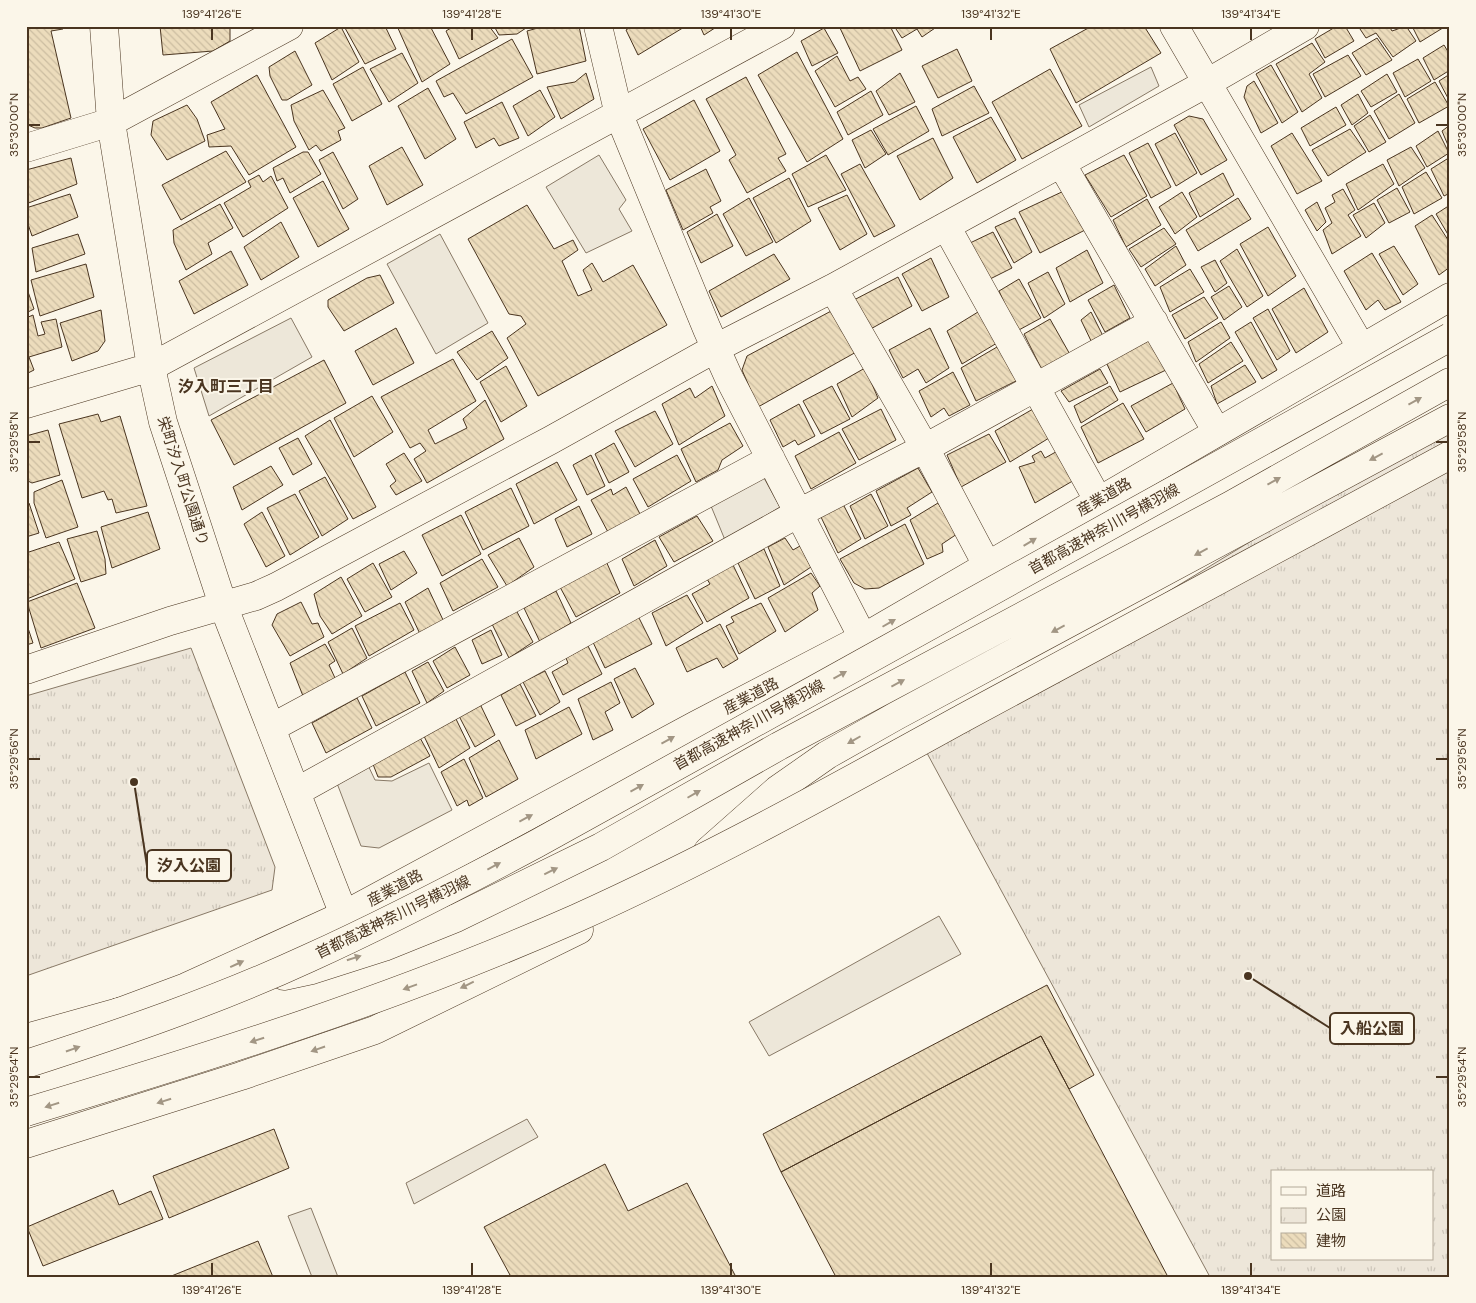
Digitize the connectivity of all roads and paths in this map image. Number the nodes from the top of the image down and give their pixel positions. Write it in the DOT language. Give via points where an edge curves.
graph roads {
  1 [pos="104,26"];
  2 [pos="289,26"];
  3 [pos="598,26"];
  4 [pos="781,26"];
  5 [pos="1174,26"];
  6 [pos="1305,26"];
  7 [pos="1207,83"];
  8 [pos="619,115"];
  9 [pos="111,122"];
  10 [pos="26,148"];
  11 [pos="1061,163"];
  12 [pos="946,226"];
  13 [pos="834,288"];
  14 [pos="1450,297"];
  15 [pos="1154,322"];
  16 [pos="1450,337"];
  17 [pos="1362,347"];
  18 [pos="716,348"];
  19 [pos="151,367"];
  20 [pos="1450,382"];
  21 [pos="1037,388"];
  22 [pos="26,404"];
  23 [pos="1450,418"];
  24 [pos="1217,432"];
  25 [pos="925,448"];
  26 [pos="1450,455"];
  27 [pos="771,459"];
  28 [pos="1098,500"];
  29 [pos="799,513"];
  30 [pos="988,567"];
  31 [pos="223,605"];
  32 [pos="863,638"];
  33 [pos="26,670"];
  34 [pos="271,728"];
  35 [pos="296,792"];
  36 [pos="676,882"];
  37 [pos="344,915"];
  38 [pos="119,1012"];
  39 [pos="26,1038"];
  40 [pos="26,1064"];
  41 [pos="26,1112"];
  42 [pos="26,1144"];
  1 -- 9 [label="main road, 栄町汐入町公園通り"];
  2 -- 9 [label="main road"];
  3 -- 8 [label="main road"];
  4 -- 8 [label="main road"];
  5 -- 7 [label="main road"];
  6 -- 7 [label="main road"];
  7 -- 11 [label="main road"];
  7 -- 17 [label="main road"];
  8 -- 18 [label="main road"];
  8 -- 19 [label="main road"];
  9 -- 10 [label="main road"];
  9 -- 19 [label="main road, 栄町汐入町公園通り"];
  11 -- 12 [label="main road"];
  11 -- 15 [label="main road"];
  12 -- 13 [label="main road"];
  12 -- 21 [label="main road"];
  13 -- 18 [label="main road"];
  13 -- 25 [label="main road"];
  14 -- 17 [label="main road, 産業道路"];
  15 -- 21 [label="main road"];
  15 -- 24 [label="main road"];
  40 -- 16 [label="main road, 首都高速神奈川1号横羽線, one-way, bridge" via="188,1008 308,959 420,906"];
  17 -- 24 [label="main road, 産業道路"];
  18 -- 27 [label="main road"];
  18 -- 31 [label="main road" via="276,587"];
  19 -- 22 [label="main road"];
  19 -- 31 [label="main road, 栄町汐入町公園通り" via="163,422"];
  38 -- 20 [label="main road, one-way" via="312,970 384,947 456,918 601,847 779,746 1231,505"];
  21 -- 25 [label="main road"];
  21 -- 28 [label="main road"];
  23 -- 36 [label="main road, one-way" via="827,755 747,815"];
  24 -- 28 [label="main road, 産業道路"];
  25 -- 29 [label="main road"];
  25 -- 30 [label="main road"];
  26 -- 36 [label="main road" via="926,750"];
  26 -- 41 [label="main road, one-way, bridge" via="809,803 579,917 458,969 327,1017"];
  27 -- 29 [label="main road"];
  27 -- 34 [label="main road"];
  30 -- 28 [label="main road, 産業道路, one-way"];
  29 -- 32 [label="main road"];
  29 -- 35 [label="main road"];
  32 -- 30 [label="main road, 産業道路, one-way"];
  31 -- 33 [label="main road"];
  31 -- 34 [label="main road, 栄町汐入町公園通り"];
  37 -- 32 [label="main road, 産業道路, one-way"];
  34 -- 35 [label="main road, 栄町汐入町公園通り"];
  35 -- 37 [label="main road, 栄町汐入町公園通り"];
  36 -- 42 [label="main road, one-way" via="375,1030"];
  38 -- 37 [label="main road, 産業道路, one-way" via="186,987"];
  38 -- 39 [label="main road, 産業道路"];
}
